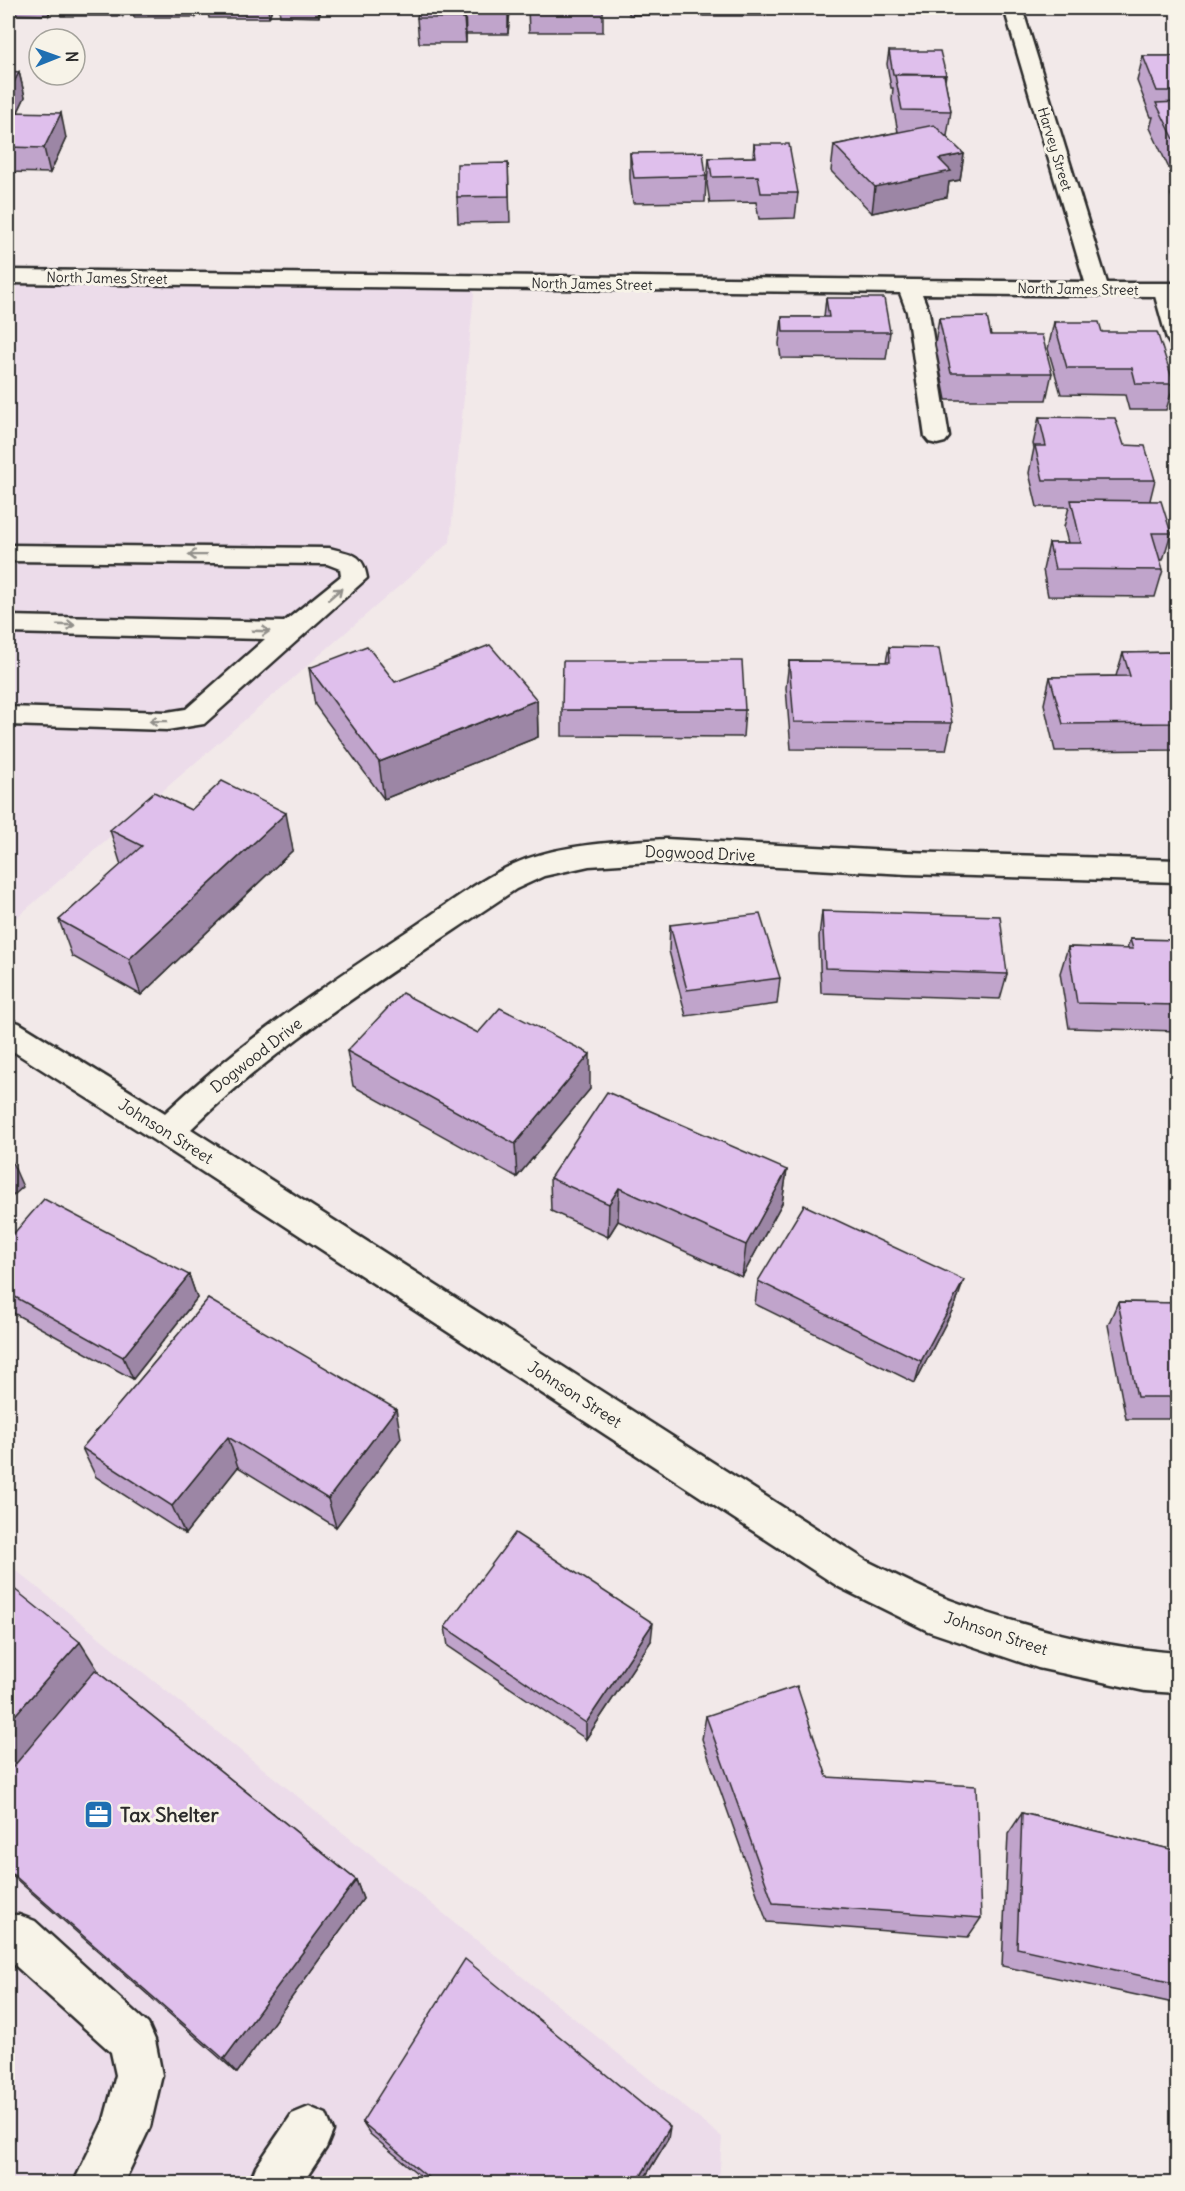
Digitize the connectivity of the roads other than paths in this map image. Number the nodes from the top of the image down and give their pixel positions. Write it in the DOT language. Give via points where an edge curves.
graph roads {
  1 [pos="1013,8"];
  2 [pos="8,277"];
  3 [pos="909,288"];
  4 [pos="1098,290"];
  5 [pos="1171,290"];
  6 [pos="1178,339"];
  7 [pos="937,437"];
  8 [pos="8,553"];
  9 [pos="8,624"];
  10 [pos="290,631"];
  11 [pos="8,716"];
  12 [pos="1178,871"];
  13 [pos="8,1032"];
  14 [pos="166,1131"];
  15 [pos="1178,1673"];
  16 [pos="8,1937"];
  17 [pos="309,2131"];
  18 [pos="97,2184"];
  19 [pos="273,2184"];
  1 -- 4 [label="street, Harvey Street"];
  2 -- 3 [label="street, North James Street"];
  3 -- 4 [label="street, North James Street"];
  3 -- 7 [label="street" via="918,312"];
  4 -- 5 [label="street, North James Street"];
  5 -- 6 [label="street"];
  10 -- 8 [label="street, one-way" via="354,578 352,564 329,556"];
  9 -- 10 [label="street, one-way"];
  10 -- 11 [label="street, one-way" via="194,717 166,721"];
  12 -- 14 [label="street, Dogwood Drive" via="907,863 666,850 589,855 537,867 505,881 336,994 213,1087"];
  13 -- 14 [label="street, Johnson Street"];
  14 -- 15 [label="street, Johnson Street" via="853,1574 942,1617 1038,1648 1145,1671"];
  16 -- 18 [label="street" via="19,1937 132,2040 139,2075 126,2127"];
  17 -- 19 [label="street"];
}
